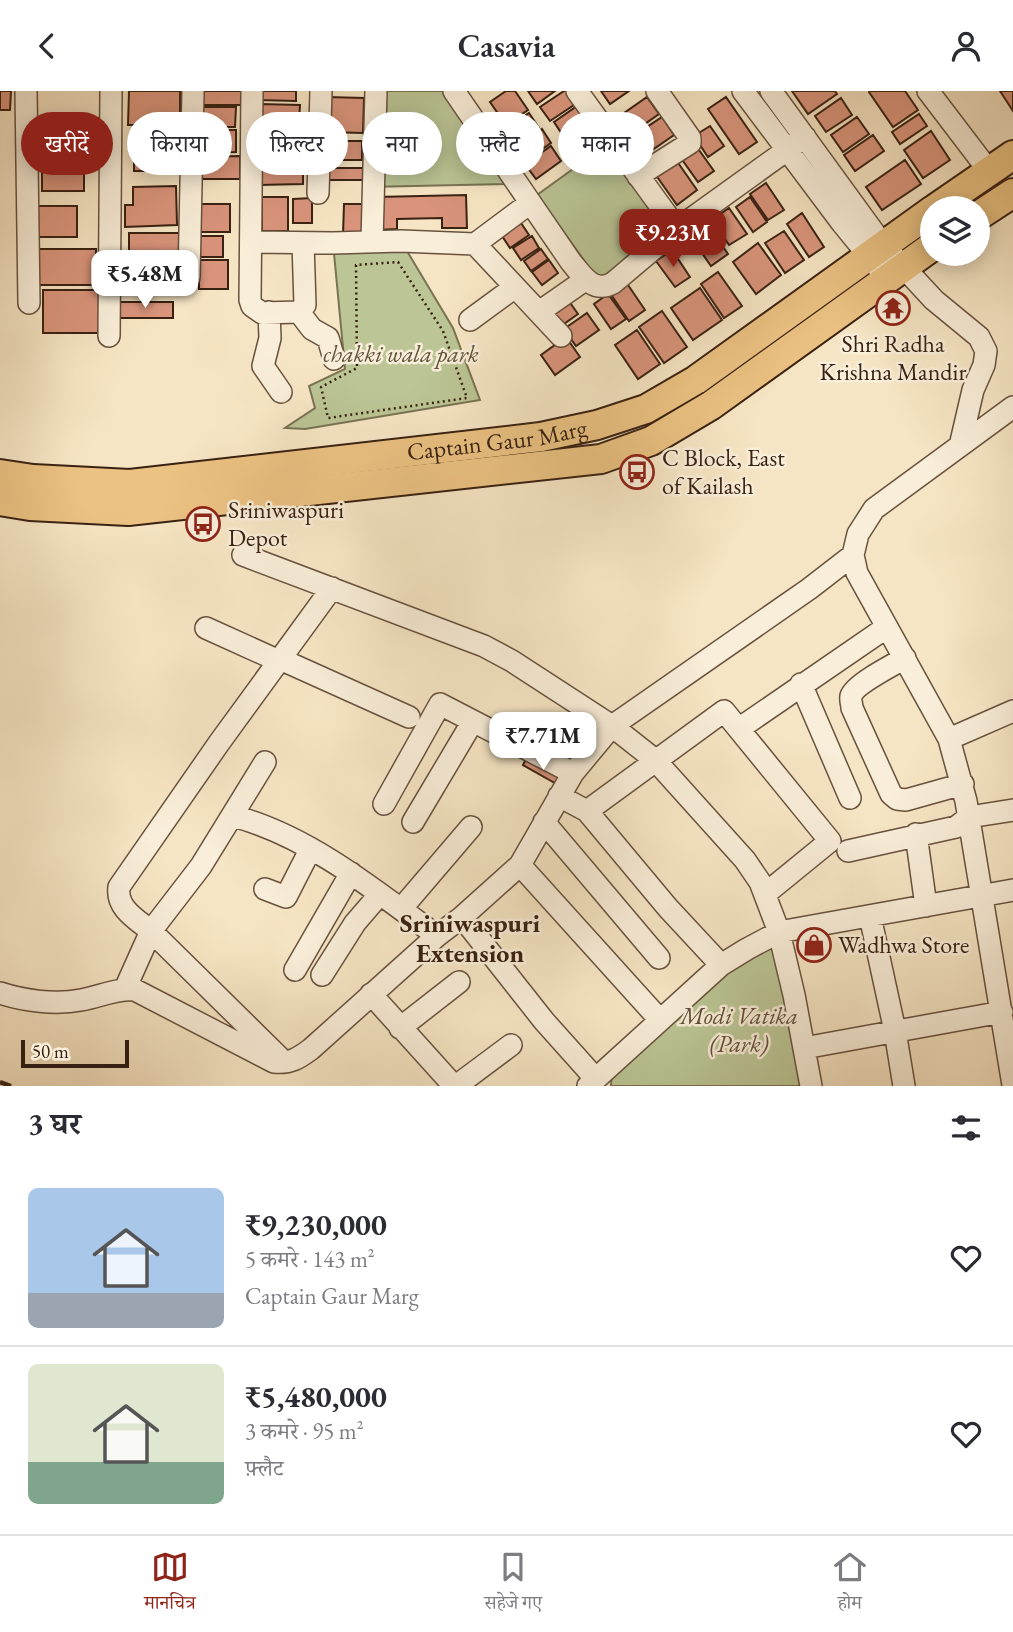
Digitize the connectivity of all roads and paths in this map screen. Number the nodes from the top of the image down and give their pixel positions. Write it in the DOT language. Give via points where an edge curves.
graph roads {
  1 [pos="26,91"];
  2 [pos="111,91"];
  3 [pos="193,91"];
  4 [pos="253,91"];
  5 [pos="321,91"];
  6 [pos="376,91"];
  7 [pos="454,91"];
  8 [pos="577,91"];
  9 [pos="657,91"];
  10 [pos="743,91"];
  11 [pos="771,91"];
  12 [pos="928,91"];
  13 [pos="805,137"];
  14 [pos="785,149"];
  15 [pos="1013,155"];
  16 [pos="989,171"];
  17 [pos="638,176"];
  18 [pos="318,193"];
  19 [pos="1013,193"];
  20 [pos="953,196"];
  21 [pos="530,203"];
  22 [pos="990,208"];
  23 [pos="920,219"];
  24 [pos="677,229"];
  25 [pos="251,242"];
  26 [pos="372,242"];
  27 [pos="303,243"];
  28 [pos="475,244"];
  29 [pos="876,250"];
  30 [pos="920,255"];
  31 [pos="894,272"];
  32 [pos="189,277"];
  33 [pos="585,280"];
  34 [pos="515,287"];
  35 [pos="29,303"];
  36 [pos="269,312"];
  37 [pos="299,312"];
  38 [pos="539,312"];
  39 [pos="470,320"];
  40 [pos="108,336"];
  41 [pos="561,336"];
  42 [pos="334,359"];
  43 [pos="462,385"];
  44 [pos="281,392"];
  45 [pos="1013,407"];
  46 [pos="960,446"];
  47 [pos="0,460"];
  48 [pos="0,474"];
  49 [pos="33,479"];
  50 [pos="0,501"];
  51 [pos="243,555"];
  52 [pos="853,555"];
  53 [pos="331,588"];
  54 [pos="887,627"];
  55 [pos="206,628"];
  56 [pos="905,658"];
  57 [pos="279,660"];
  58 [pos="801,684"];
  59 [pos="1013,711"];
  60 [pos="409,717"];
  61 [pos="473,721"];
  62 [pos="612,726"];
  63 [pos="740,728"];
  64 [pos="949,739"];
  65 [pos="656,759"];
  66 [pos="265,762"];
  67 [pos="573,773"];
  68 [pos="962,784"];
  69 [pos="559,796"];
  70 [pos="850,798"];
  71 [pos="384,804"];
  72 [pos="1013,810"];
  73 [pos="587,811"];
  74 [pos="233,816"];
  75 [pos="969,817"];
  76 [pos="413,822"];
  77 [pos="544,822"];
  78 [pos="471,827"];
  79 [pos="916,835"];
  80 [pos="310,850"];
  81 [pos="848,851"];
  82 [pos="520,865"];
  83 [pos="351,873"];
  84 [pos="265,889"];
  85 [pos="1013,890"];
  86 [pos="380,894"];
  87 [pos="765,894"];
  88 [pos="983,895"];
  89 [pos="926,906"];
  90 [pos="401,909"];
  91 [pos="870,916"];
  92 [pos="462,917"];
  93 [pos="151,931"];
  94 [pos="779,933"];
  95 [pos="436,936"];
  96 [pos="659,958"];
  97 [pos="722,965"];
  98 [pos="295,970"];
  99 [pos="322,975"];
  100 [pos="1005,979"];
  101 [pos="459,982"];
  102 [pos="125,989"];
  103 [pos="0,993"];
  104 [pos="371,994"];
  105 [pos="1002,1012"];
  106 [pos="660,1020"];
  107 [pos="400,1028"];
  108 [pos="895,1031"];
  109 [pos="511,1045"];
  110 [pos="804,1048"];
  111 [pos="285,1063"];
  112 [pos="592,1082"];
  113 [pos="1013,1085"];
  114 [pos="455,1086"];
  115 [pos="811,1086"];
  116 [pos="904,1086"];
  1 -- 35 [label="street"];
  2 -- 40 [label="street"];
  3 -- 32 [label="street"];
  4 -- 25 [label="street"];
  5 -- 18 [label="street"];
  6 -- 26 [label="street"];
  7 -- 21 [label="street"];
  8 -- 17 [label="street"];
  9 -- 17 [label="street" via="690,143"];
  10 -- 14 [label="street"];
  11 -- 13 [label="street"];
  12 -- 16 [label="street"];
  13 -- 14 [label="street"];
  13 -- 29 [label="street"];
  14 -- 24 [label="street"];
  14 -- 29 [label="street"];
  15 -- 16 [label="main road, Captain Gaur Marg"];
  16 -- 20 [label="main road, Captain Gaur Marg"];
  17 -- 24 [label="street"];
  19 -- 22 [label="main road"];
  21 -- 28 [label="street"];
  21 -- 33 [label="street"];
  23 -- 29 [label="main road, Captain Gaur Marg"];
  24 -- 33 [label="street" via="605,287"];
  25 -- 27 [label="street"];
  25 -- 36 [label="street" via="250,300 257,310"];
  26 -- 27 [label="street"];
  26 -- 28 [label="street"];
  27 -- 37 [label="street" via="305,305"];
  28 -- 34 [label="street"];
  29 -- 31 [label="street"];
  29 -- 49 [label="main road, Captain Gaur Marg" via="696,380 646,408 597,425 541,437 130,484"];
  30 -- 31 [label="main road, Captain Gaur Marg"];
  31 -- 46 [label="street" via="979,337 986,351"];
  31 -- 50 [label="main road, Captain Gaur Marg" via="710,406 651,441 601,459 128,511"];
  33 -- 38 [label="street"];
  34 -- 38 [label="street"];
  34 -- 39 [label="street"];
  36 -- 37 [label="street"];
  36 -- 44 [label="street" via="270,338 263,366"];
  37 -- 42 [label="street" via="312,329 328,338"];
  38 -- 41 [label="street"];
  43 -- 43 [label="path" via="443,331 398,262 356,265 356,368 321,387 328,418 467,398"];
  45 -- 46 [label="street"];
  46 -- 52 [label="street" via="874,509 858,534"];
  47 -- 49 [label="street"];
  48 -- 49 [label="main road, Captain Gaur Marg"];
  51 -- 53 [label="street"];
  52 -- 54 [label="street" via="857,573"];
  52 -- 62 [label="street"];
  53 -- 57 [label="street"];
  53 -- 62 [label="street" via="484,646"];
  54 -- 56 [label="street"];
  54 -- 58 [label="street"];
  55 -- 57 [label="street"];
  56 -- 64 [label="street"];
  56 -- 68 [label="street" via="859,686 852,694 852,708 897,799"];
  57 -- 60 [label="street"];
  57 -- 93 [label="street" via="119,887 121,903"];
  58 -- 63 [label="street"];
  58 -- 70 [label="street"];
  59 -- 64 [label="street"];
  61 -- 67 [label="street"];
  61 -- 71 [label="street" via="440,704"];
  61 -- 76 [label="street"];
  62 -- 65 [label="street"];
  62 -- 67 [label="street"];
  63 -- 65 [label="street" via="724,711"];
  63 -- 87 [label="street" via="830,841"];
  64 -- 68 [label="street"];
  65 -- 73 [label="street"];
  65 -- 87 [label="street" via="744,860"];
  66 -- 74 [label="street"];
  67 -- 69 [label="street"];
  68 -- 75 [label="street"];
  69 -- 73 [label="street"];
  69 -- 77 [label="street"];
  72 -- 75 [label="street"];
  73 -- 97 [label="street"];
  74 -- 80 [label="street" via="262,823"];
  74 -- 93 [label="street"];
  75 -- 79 [label="street" via="956,827"];
  75 -- 88 [label="street"];
  77 -- 82 [label="street"];
  77 -- 96 [label="street"];
  78 -- 90 [label="street"];
  79 -- 81 [label="street"];
  79 -- 89 [label="street"];
  80 -- 83 [label="street"];
  80 -- 84 [label="street" via="286,897"];
  82 -- 92 [label="street"];
  82 -- 106 [label="street"];
  83 -- 86 [label="street"];
  83 -- 98 [label="street"];
  85 -- 88 [label="street"];
  86 -- 90 [label="street"];
  86 -- 99 [label="street"];
  87 -- 94 [label="street"];
  88 -- 89 [label="street"];
  88 -- 100 [label="street"];
  89 -- 91 [label="street"];
  90 -- 95 [label="street"];
  91 -- 94 [label="street"];
  91 -- 108 [label="street"];
  92 -- 95 [label="street"];
  92 -- 112 [label="street"];
  93 -- 102 [label="street"];
  93 -- 111 [label="street"];
  94 -- 97 [label="street"];
  94 -- 110 [label="street"];
  95 -- 104 [label="street"];
  97 -- 106 [label="street"];
  100 -- 105 [label="street"];
  101 -- 107 [label="street"];
  102 -- 103 [label="street" via="78,1001 40,1001"];
  102 -- 111 [label="street" via="146,995 274,1062"];
  104 -- 107 [label="street"];
  104 -- 111 [label="street" via="311,1049"];
  105 -- 108 [label="street"];
  105 -- 113 [label="street"];
  106 -- 112 [label="street"];
  107 -- 114 [label="street"];
  108 -- 110 [label="street"];
  108 -- 116 [label="street"];
  109 -- 114 [label="street"];
  110 -- 115 [label="street"];
}
